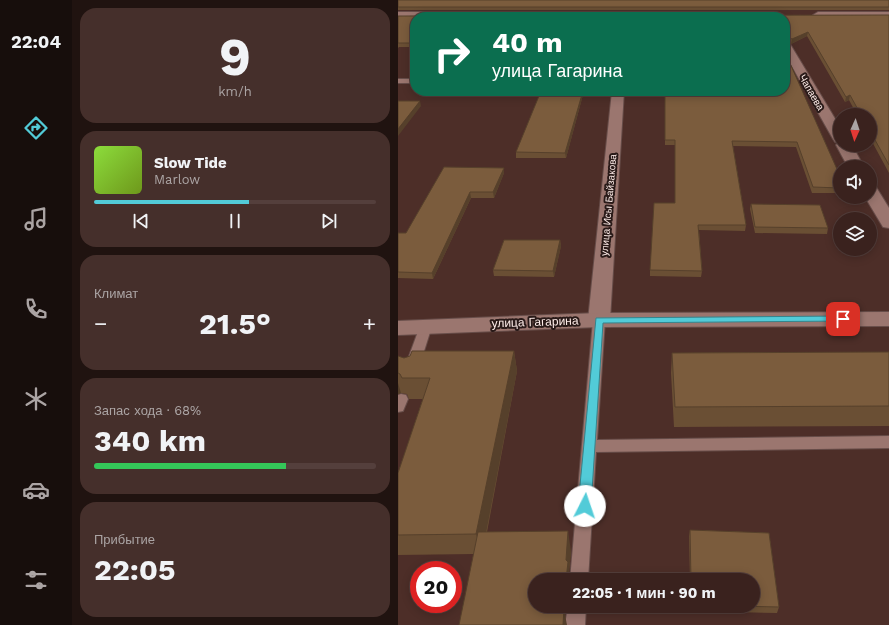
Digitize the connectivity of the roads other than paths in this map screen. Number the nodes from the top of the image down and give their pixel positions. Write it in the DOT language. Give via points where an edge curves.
graph roads {
  1 [pos="425,5"];
  2 [pos="519,5"];
  3 [pos="763,5"];
  4 [pos="418,12"];
  5 [pos="516,12"];
  6 [pos="768,12"];
  7 [pos="398,15"];
  8 [pos="410,15"];
  9 [pos="806,15"];
  10 [pos="889,15"];
  11 [pos="790,53"];
  12 [pos="398,81"];
  13 [pos="410,81"];
  14 [pos="618,96"];
  15 [pos="833,127"];
  16 [pos="877,202"];
  17 [pos="889,223"];
  18 [pos="889,319"];
  19 [pos="599,320"];
  20 [pos="426,326"];
  21 [pos="398,328"];
  22 [pos="410,372"];
  23 [pos="889,442"];
  24 [pos="589,446"];
  25 [pos="580,573"];
  26 [pos="577,613"];
  27 [pos="576,625"];
  1 -- 4 [label="street"];
  2 -- 5 [label="street"];
  3 -- 6 [label="street"];
  7 -- 8 [label="street"];
  9 -- 10 [label="street"];
  11 -- 15 [label="street, Чапаева"];
  12 -- 13 [label="lane"];
  14 -- 19 [label="street, улица Исы Байзакова"];
  16 -- 17 [label="street"];
  18 -- 19 [label="street, улица Гагарина"];
  19 -- 20 [label="street, улица Гагарина"];
  19 -- 24 [label="lane"];
  20 -- 21 [label="street, улица Гагарина"];
  20 -- 22 [label="lane"];
  23 -- 24 [label="lane"];
  24 -- 25 [label="lane"];
  26 -- 27 [label="lane"];
}
